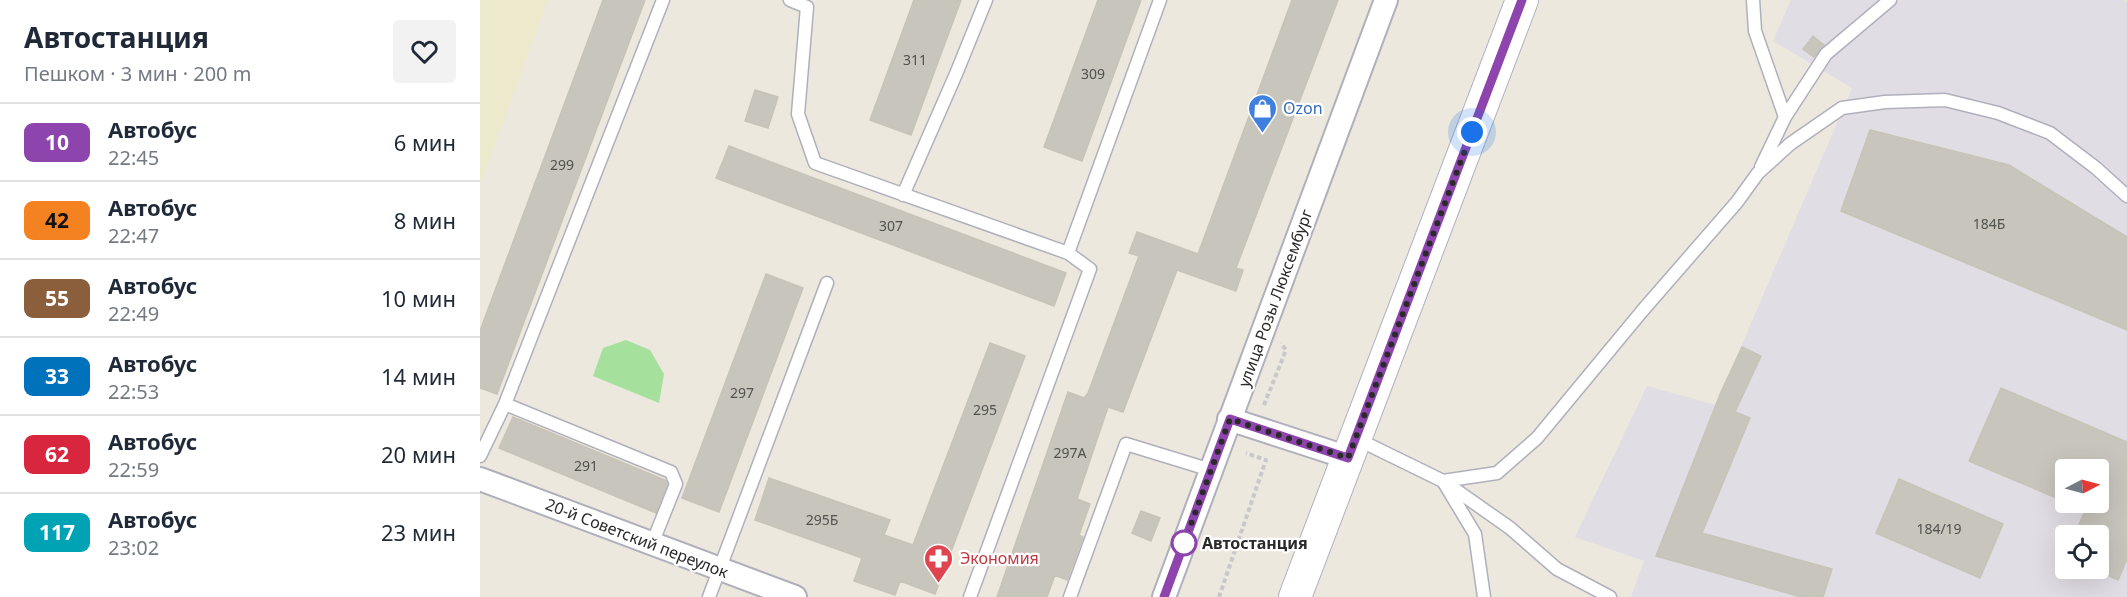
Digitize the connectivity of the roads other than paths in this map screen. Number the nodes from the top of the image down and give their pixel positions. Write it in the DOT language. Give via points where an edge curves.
graph roads {
  1 [pos="663,0"];
  2 [pos="790,0"];
  3 [pos="986,0"];
  4 [pos="1160,0"];
  5 [pos="1386,0"];
  6 [pos="1522,0"];
  7 [pos="1753,0"];
  8 [pos="1890,0"];
  9 [pos="1785,117"];
  10 [pos="1758,173"];
  11 [pos="903,195"];
  12 [pos="2127,196"];
  13 [pos="1068,253"];
  14 [pos="826,284"];
  15 [pos="504,404"];
  16 [pos="1230,419"];
  17 [pos="1352,448"];
  18 [pos="480,456"];
  19 [pos="1211,470"];
  20 [pos="480,479"];
  21 [pos="1443,481"];
  22 [pos="652,544"];
  23 [pos="719,569"];
  24 [pos="709,597"];
  25 [pos="795,597"];
  26 [pos="970,597"];
  27 [pos="1070,597"];
  28 [pos="1164,597"];
  29 [pos="1295,597"];
  30 [pos="1484,597"];
  31 [pos="1610,597"];
  1 -- 15 [label="lane"];
  2 -- 11 [label="lane" via="807,8 798,114 815,163"];
  3 -- 11 [label="lane"];
  4 -- 13 [label="lane"];
  5 -- 16 [label="street, улица Розы Люксембург"];
  6 -- 17 [label="main road"];
  7 -- 9 [label="lane" via="1755,31"];
  8 -- 9 [label="lane" via="1827,54"];
  9 -- 10 [label="lane"];
  10 -- 12 [label="lane" via="1790,144 1842,108 1945,100 1998,112 2050,133"];
  10 -- 21 [label="lane" via="1537,438 1497,472"];
  11 -- 13 [label="lane"];
  13 -- 26 [label="lane" via="1090,269"];
  14 -- 23 [label="lane"];
  15 -- 18 [label="lane"];
  15 -- 22 [label="lane" via="671,472 676,484"];
  16 -- 17 [label="street"];
  16 -- 19 [label="street, улица Розы Люксембург"];
  17 -- 21 [label="lane"];
  17 -- 29 [label="main road"];
  19 -- 27 [label="lane" via="1126,444"];
  19 -- 28 [label="street, улица Розы Люксембург"];
  20 -- 22 [label="street, 20-й Советский переулок"];
  21 -- 30 [label="lane" via="1475,534"];
  21 -- 31 [label="lane" via="1510,528 1557,568"];
  22 -- 23 [label="street, 20-й Советский переулок"];
  23 -- 24 [label="lane"];
  23 -- 25 [label="street, 20-й Советский переулок"];
}
